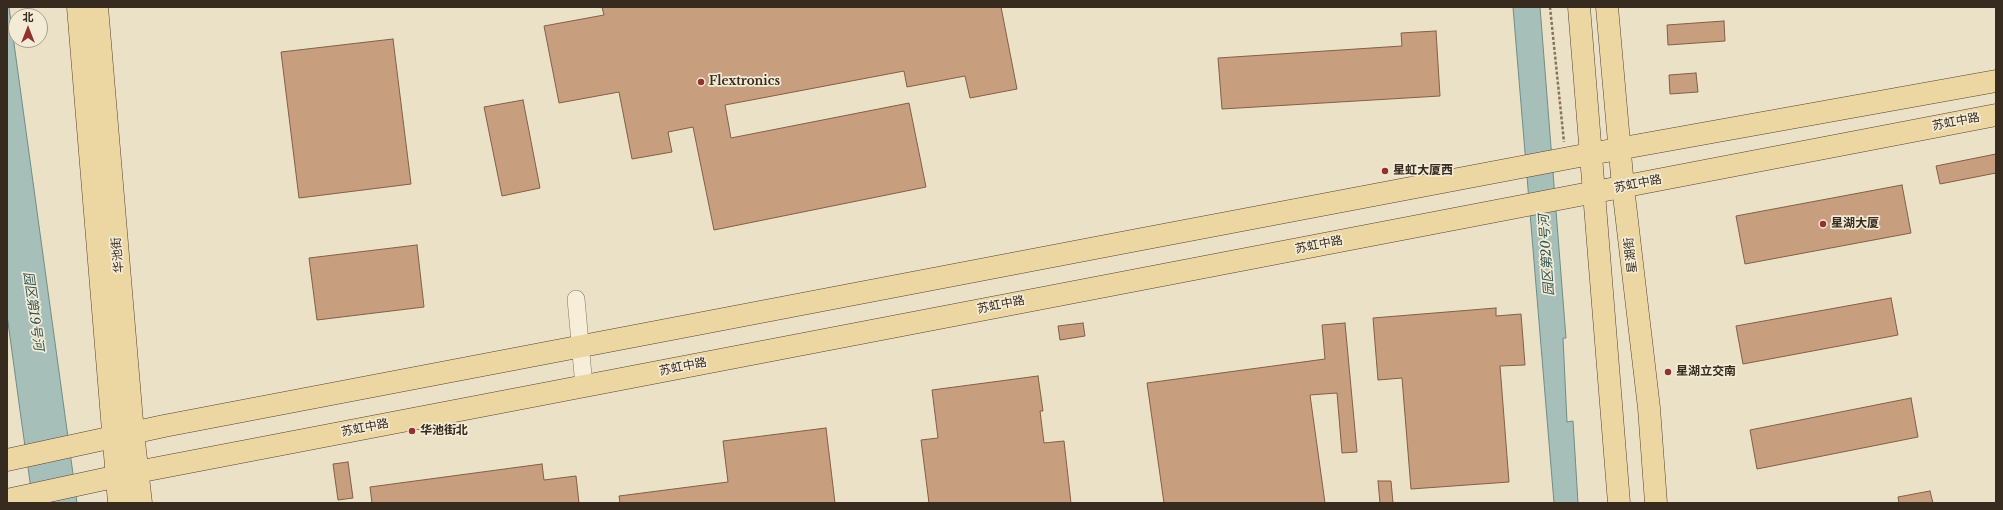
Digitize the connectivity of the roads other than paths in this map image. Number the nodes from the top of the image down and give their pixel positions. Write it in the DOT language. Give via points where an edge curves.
graph roads {
  1 [pos="78,7"];
  2 [pos="97,7"];
  3 [pos="1579,7"];
  4 [pos="1607,7"];
  5 [pos="1996,81"];
  6 [pos="1996,115"];
  7 [pos="1620,149"];
  8 [pos="1590,154"];
  9 [pos="1623,187"];
  10 [pos="1595,192"];
  11 [pos="576,299"];
  12 [pos="580,347"];
  13 [pos="584,386"];
  14 [pos="123,435"];
  15 [pos="15,458"];
  16 [pos="137,472"];
  17 [pos="116,476"];
  18 [pos="7,500"];
  19 [pos="119,503"];
  20 [pos="141,503"];
  21 [pos="1619,503"];
  22 [pos="1656,503"];
  1 -- 14 [label="main road, 华池街"];
  2 -- 14 [label="main road, 华池街"];
  3 -- 8 [label="main road"];
  4 -- 7 [label="main road, 星湖街"];
  5 -- 7 [label="main road"];
  6 -- 9 [label="main road, 苏虹中路"];
  7 -- 8 [label="main road"];
  7 -- 9 [label="main road, 星湖街"];
  8 -- 10 [label="main road"];
  8 -- 12 [label="main road"];
  9 -- 10 [label="main road, 苏虹中路"];
  9 -- 22 [label="main road, 星湖街" via="1649,408"];
  10 -- 13 [label="main road, 苏虹中路"];
  10 -- 21 [label="main road"];
  11 -- 12 [label="lane"];
  12 -- 13 [label="lane"];
  12 -- 14 [label="main road"];
  13 -- 16 [label="main road, 苏虹中路"];
  14 -- 15 [label="main road"];
  14 -- 16 [label="main road, 华池街"];
  14 -- 17 [label="main road, 华池街"];
  16 -- 17 [label="main road, 苏虹中路"];
  16 -- 20 [label="main road, 华池街"];
  17 -- 18 [label="main road, 苏虹中路"];
  17 -- 19 [label="main road, 华池街"];
}
